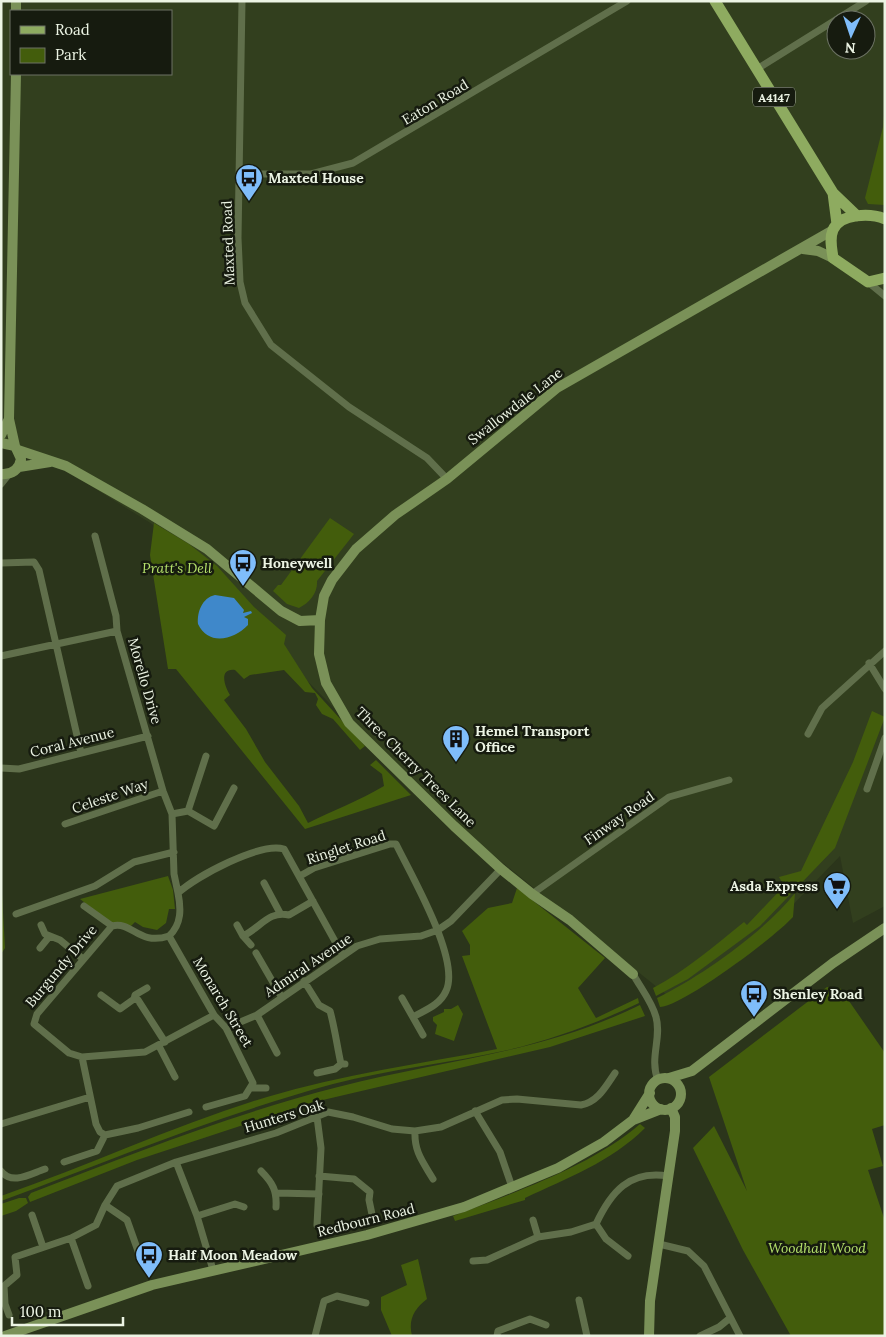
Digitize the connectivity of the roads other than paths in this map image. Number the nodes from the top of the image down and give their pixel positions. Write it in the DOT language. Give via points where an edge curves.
graph roads {
  1 [pos="242,1"];
  2 [pos="628,1"];
  3 [pos="715,1"];
  4 [pos="866,1"];
  5 [pos="757,69"];
  6 [pos="16,75"];
  7 [pos="240,174"];
  8 [pos="833,193"];
  9 [pos="857,216"];
  10 [pos="883,216"];
  11 [pos="835,227"];
  12 [pos="802,249"];
  13 [pos="834,258"];
  14 [pos="885,278"];
  15 [pos="868,282"];
  16 [pos="885,296"];
  17 [pos="9,419"];
  18 [pos="1,435"];
  19 [pos="1,443"];
  20 [pos="17,448"];
  21 [pos="54,461"];
  22 [pos="19,467"];
  23 [pos="5,474"];
  24 [pos="447,479"];
  25 [pos="1,484"];
  26 [pos="95,536"];
  27 [pos="1,563"];
  28 [pos="320,620"];
  29 [pos="117,631"];
  30 [pos="55,645"];
  31 [pos="885,651"];
  32 [pos="1,656"];
  33 [pos="869,663"];
  34 [pos="885,689"];
  35 [pos="808,734"];
  36 [pos="148,736"];
  37 [pos="885,738"];
  38 [pos="81,753"];
  39 [pos="206,756"];
  40 [pos="1,768"];
  41 [pos="729,780"];
  42 [pos="234,788"];
  43 [pos="867,789"];
  44 [pos="163,791"];
  45 [pos="188,811"];
  46 [pos="172,814"];
  47 [pos="65,824"];
  48 [pos="174,852"];
  49 [pos="501,869"];
  50 [pos="300,876"];
  51 [pos="264,884"];
  52 [pos="178,893"];
  53 [pos="532,894"];
  54 [pos="313,901"];
  55 [pos="84,906"];
  56 [pos="280,913"];
  57 [pos="16,914"];
  58 [pos="41,925"];
  59 [pos="237,925"];
  60 [pos="112,926"];
  61 [pos="885,928"];
  62 [pos="438,930"];
  63 [pos="169,936"];
  64 [pos="244,936"];
  65 [pos="49,937"];
  66 [pos="251,945"];
  67 [pos="40,948"];
  68 [pos="256,953"];
  69 [pos="342,954"];
  70 [pos="83,960"];
  71 [pos="633,974"];
  72 [pos="304,981"];
  73 [pos="147,988"];
  74 [pos="101,995"];
  75 [pos="282,998"];
  76 [pos="402,998"];
  77 [pos="134,999"];
  78 [pos="257,1014"];
  79 [pos="214,1015"];
  80 [pos="413,1017"];
  81 [pos="226,1028"];
  82 [pos="423,1035"];
  83 [pos="162,1044"];
  84 [pos="277,1053"];
  85 [pos="82,1057"];
  86 [pos="692,1071"];
  87 [pos="317,1072"];
  88 [pos="616,1073"];
  89 [pos="175,1077"];
  90 [pos="669,1078"];
  91 [pos="658,1080"];
  92 [pos="252,1085"];
  93 [pos="266,1088"];
  94 [pos="650,1094"];
  95 [pos="681,1094"];
  96 [pos="90,1097"];
  97 [pos="206,1107"];
  98 [pos="666,1108"];
  99 [pos="475,1111"];
  100 [pos="189,1112"];
  101 [pos="316,1117"];
  102 [pos="633,1120"];
  103 [pos="1,1124"];
  104 [pos="415,1131"];
  105 [pos="105,1135"];
  106 [pos="64,1162"];
  107 [pos="176,1162"];
  108 [pos="45,1168"];
  109 [pos="261,1171"];
  110 [pos="2,1175"];
  111 [pos="318,1176"];
  112 [pos="668,1176"];
  113 [pos="433,1179"];
  114 [pos="512,1187"];
  115 [pos="277,1193"];
  116 [pos="319,1194"];
  117 [pos="105,1205"];
  118 [pos="276,1206"];
  119 [pos="244,1207"];
  120 [pos="32,1215"];
  121 [pos="197,1216"];
  122 [pos="373,1219"];
  123 [pos="533,1220"];
  124 [pos="596,1224"];
  125 [pos="317,1226"];
  126 [pos="538,1237"];
  127 [pos="71,1238"];
  128 [pos="659,1244"];
  129 [pos="43,1247"];
  130 [pos="628,1256"];
  131 [pos="473,1261"];
  132 [pos="143,1265"];
  133 [pos="213,1270"];
  134 [pos="88,1286"];
  135 [pos="579,1300"];
  136 [pos="366,1303"];
  137 [pos="9,1315"];
  138 [pos="730,1318"];
  139 [pos="546,1325"];
  140 [pos="18,1334"];
  141 [pos="5,1336"];
  142 [pos="315,1336"];
  143 [pos="497,1336"];
  144 [pos="588,1336"];
  145 [pos="649,1336"];
  146 [pos="700,1336"];
  147 [pos="740,1336"];
  1 -- 7 [label="street, Maxted Road"];
  2 -- 7 [label="street, Eaton Road" via="353,163 311,174"];
  3 -- 5 [label="main road, A4147"];
  4 -- 5 [label="street"];
  5 -- 8 [label="main road, A4147"];
  6 -- 17 [label="street"];
  7 -- 24 [label="street, Maxted Road" via="240,282 245,303 271,345 349,407 427,458"];
  8 -- 9 [label="main road, A4147"];
  8 -- 11 [label="main road, A4147"];
  9 -- 10 [label="main road"];
  9 -- 11 [label="main road" via="846,218"];
  11 -- 12 [label="street, Swallowdale Lane"];
  11 -- 13 [label="main road" via="831,244"];
  12 -- 13 [label="street"];
  12 -- 24 [label="street, Swallowdale Lane" via="558,388"];
  13 -- 15 [label="main road"];
  14 -- 15 [label="main road"];
  15 -- 16 [label="street"];
  17 -- 18 [label="street"];
  17 -- 20 [label="street"];
  19 -- 20 [label="street"];
  20 -- 21 [label="street"];
  20 -- 22 [label="street" via="21,459"];
  21 -- 22 [label="street"];
  21 -- 28 [label="street" via="207,549 281,611 300,621"];
  22 -- 23 [label="street"];
  23 -- 25 [label="street"];
  24 -- 28 [label="street, Swallowdale Lane" via="356,549 332,580 324,596"];
  26 -- 29 [label="street"];
  27 -- 30 [label="street" via="34,562 39,570"];
  28 -- 49 [label="street, Three Cherry Trees Lane" via="319,654 326,683 349,723"];
  29 -- 30 [label="street, Morello Drive"];
  29 -- 36 [label="street, Morello Drive"];
  30 -- 32 [label="street, Morello Drive"];
  30 -- 38 [label="street"];
  31 -- 33 [label="street"];
  33 -- 34 [label="street"];
  33 -- 35 [label="street" via="822,708"];
  36 -- 38 [label="street, Coral Avenue"];
  36 -- 44 [label="street, Morello Drive"];
  37 -- 43 [label="street"];
  38 -- 40 [label="street, Coral Avenue" via="19,769"];
  39 -- 45 [label="street"];
  41 -- 53 [label="street, Finway Road" via="669,797"];
  42 -- 45 [label="street" via="214,826"];
  44 -- 46 [label="street, Morello Drive"];
  44 -- 47 [label="street, Celeste Way"];
  45 -- 46 [label="street"];
  46 -- 48 [label="street, Morello Drive"];
  48 -- 52 [label="street, Morello Drive"];
  48 -- 57 [label="street" via="134,862 95,886"];
  49 -- 53 [label="street, Three Cherry Trees Lane"];
  49 -- 62 [label="street, Admiral Avenue" via="451,921"];
  50 -- 52 [label="street" via="284,849 276,847 247,855 187,885"];
  50 -- 54 [label="street"];
  50 -- 62 [label="street, Ringlet Road" via="334,861 396,844"];
  51 -- 56 [label="street"];
  52 -- 63 [label="street, Morello Drive" via="180,913"];
  53 -- 71 [label="street, Three Cherry Trees Lane" via="570,920"];
  54 -- 56 [label="street" via="289,915"];
  54 -- 69 [label="street"];
  55 -- 60 [label="street, Burgundy Drive"];
  56 -- 64 [label="street"];
  58 -- 65 [label="street"];
  59 -- 64 [label="street"];
  60 -- 63 [label="street, Burgundy Drive" via="119,925 148,938"];
  60 -- 70 [label="street, Burgundy Drive"];
  61 -- 86 [label="street" via="833,963"];
  62 -- 69 [label="street, Admiral Avenue" via="421,936 369,941"];
  62 -- 80 [label="street" via="448,964 449,983 437,1003"];
  63 -- 79 [label="street, Monarch Street"];
  64 -- 66 [label="street"];
  65 -- 67 [label="street"];
  65 -- 70 [label="street" via="60,940"];
  68 -- 75 [label="street"];
  69 -- 72 [label="street, Admiral Avenue"];
  70 -- 85 [label="street, Burgundy Drive" via="37,1014 34,1024 69,1053"];
  71 -- 91 [label="street, Three Cherry Trees Lane" via="656,1016 654,1060"];
  72 -- 75 [label="street, Admiral Avenue"];
  72 -- 87 [label="street" via="319,1005 330,1011 343,1064"];
  73 -- 77 [label="street" via="136,994"];
  74 -- 77 [label="street" via="120,1009"];
  75 -- 78 [label="street, Admiral Avenue"];
  76 -- 80 [label="street"];
  77 -- 83 [label="street" via="142,1003"];
  78 -- 81 [label="street, Admiral Avenue"];
  78 -- 84 [label="street"];
  79 -- 81 [label="street, Monarch Street"];
  79 -- 83 [label="street"];
  80 -- 82 [label="street"];
  81 -- 92 [label="street, Monarch Street"];
  83 -- 85 [label="street" via="136,1054"];
  83 -- 89 [label="street"];
  85 -- 96 [label="street"];
  86 -- 90 [label="street"];
  86 -- 95 [label="street"];
  88 -- 99 [label="street, Hunters Oak" via="613,1082 589,1104 517,1099 502,1100"];
  90 -- 91 [label="street"];
  90 -- 95 [label="street" via="679,1085"];
  91 -- 94 [label="street"];
  92 -- 93 [label="street" via="259,1090"];
  92 -- 97 [label="street" via="245,1096"];
  94 -- 98 [label="street" via="653,1103"];
  94 -- 102 [label="street, Redbourn Road"];
  95 -- 98 [label="street" via="678,1102"];
  96 -- 103 [label="street"];
  96 -- 105 [label="street" via="96,1124"];
  98 -- 102 [label="street, Redbourn Road"];
  98 -- 112 [label="street" via="675,1117"];
  99 -- 104 [label="street, Hunters Oak" via="441,1127"];
  99 -- 114 [label="street" via="500,1152"];
  100 -- 105 [label="street"];
  101 -- 104 [label="street, Hunters Oak" via="328,1112 392,1129"];
  101 -- 107 [label="street, Hunters Oak" via="276,1133"];
  101 -- 111 [label="street" via="321,1148"];
  102 -- 114 [label="street, Redbourn Road" via="590,1150"];
  104 -- 113 [label="street" via="417,1155"];
  105 -- 106 [label="street" via="97,1151"];
  107 -- 117 [label="street, Hunters Oak" via="118,1186"];
  107 -- 121 [label="street"];
  108 -- 110 [label="street" via="15,1179"];
  109 -- 115 [label="street"];
  111 -- 116 [label="street"];
  111 -- 122 [label="street" via="354,1179 370,1192"];
  112 -- 124 [label="street" via="643,1176 626,1183 607,1201"];
  112 -- 128 [label="street"];
  114 -- 133 [label="street, Redbourn Road" via="422,1221"];
  115 -- 116 [label="street"];
  115 -- 118 [label="street"];
  116 -- 125 [label="street"];
  117 -- 127 [label="street, Hunters Oak" via="96,1225"];
  117 -- 132 [label="street" via="127,1220"];
  119 -- 121 [label="street" via="234,1204"];
  120 -- 129 [label="street"];
  121 -- 133 [label="street"];
  123 -- 126 [label="street"];
  124 -- 126 [label="street"];
  124 -- 130 [label="street" via="606,1239"];
  126 -- 131 [label="street" via="487,1260"];
  127 -- 129 [label="street, Hunters Oak"];
  127 -- 134 [label="street"];
  128 -- 138 [label="street" via="688,1251 704,1266"];
  128 -- 145 [label="street" via="650,1301"];
  129 -- 137 [label="street, Hunters Oak" via="15,1257 17,1275 4,1286"];
  133 -- 140 [label="street, Redbourn Road" via="152,1285"];
  135 -- 144 [label="street"];
  136 -- 142 [label="street" via="337,1296 324,1302"];
  138 -- 146 [label="street"];
  138 -- 147 [label="street"];
  139 -- 143 [label="street" via="530,1319 498,1331"];
  140 -- 141 [label="street, Redbourn Road"];
}
